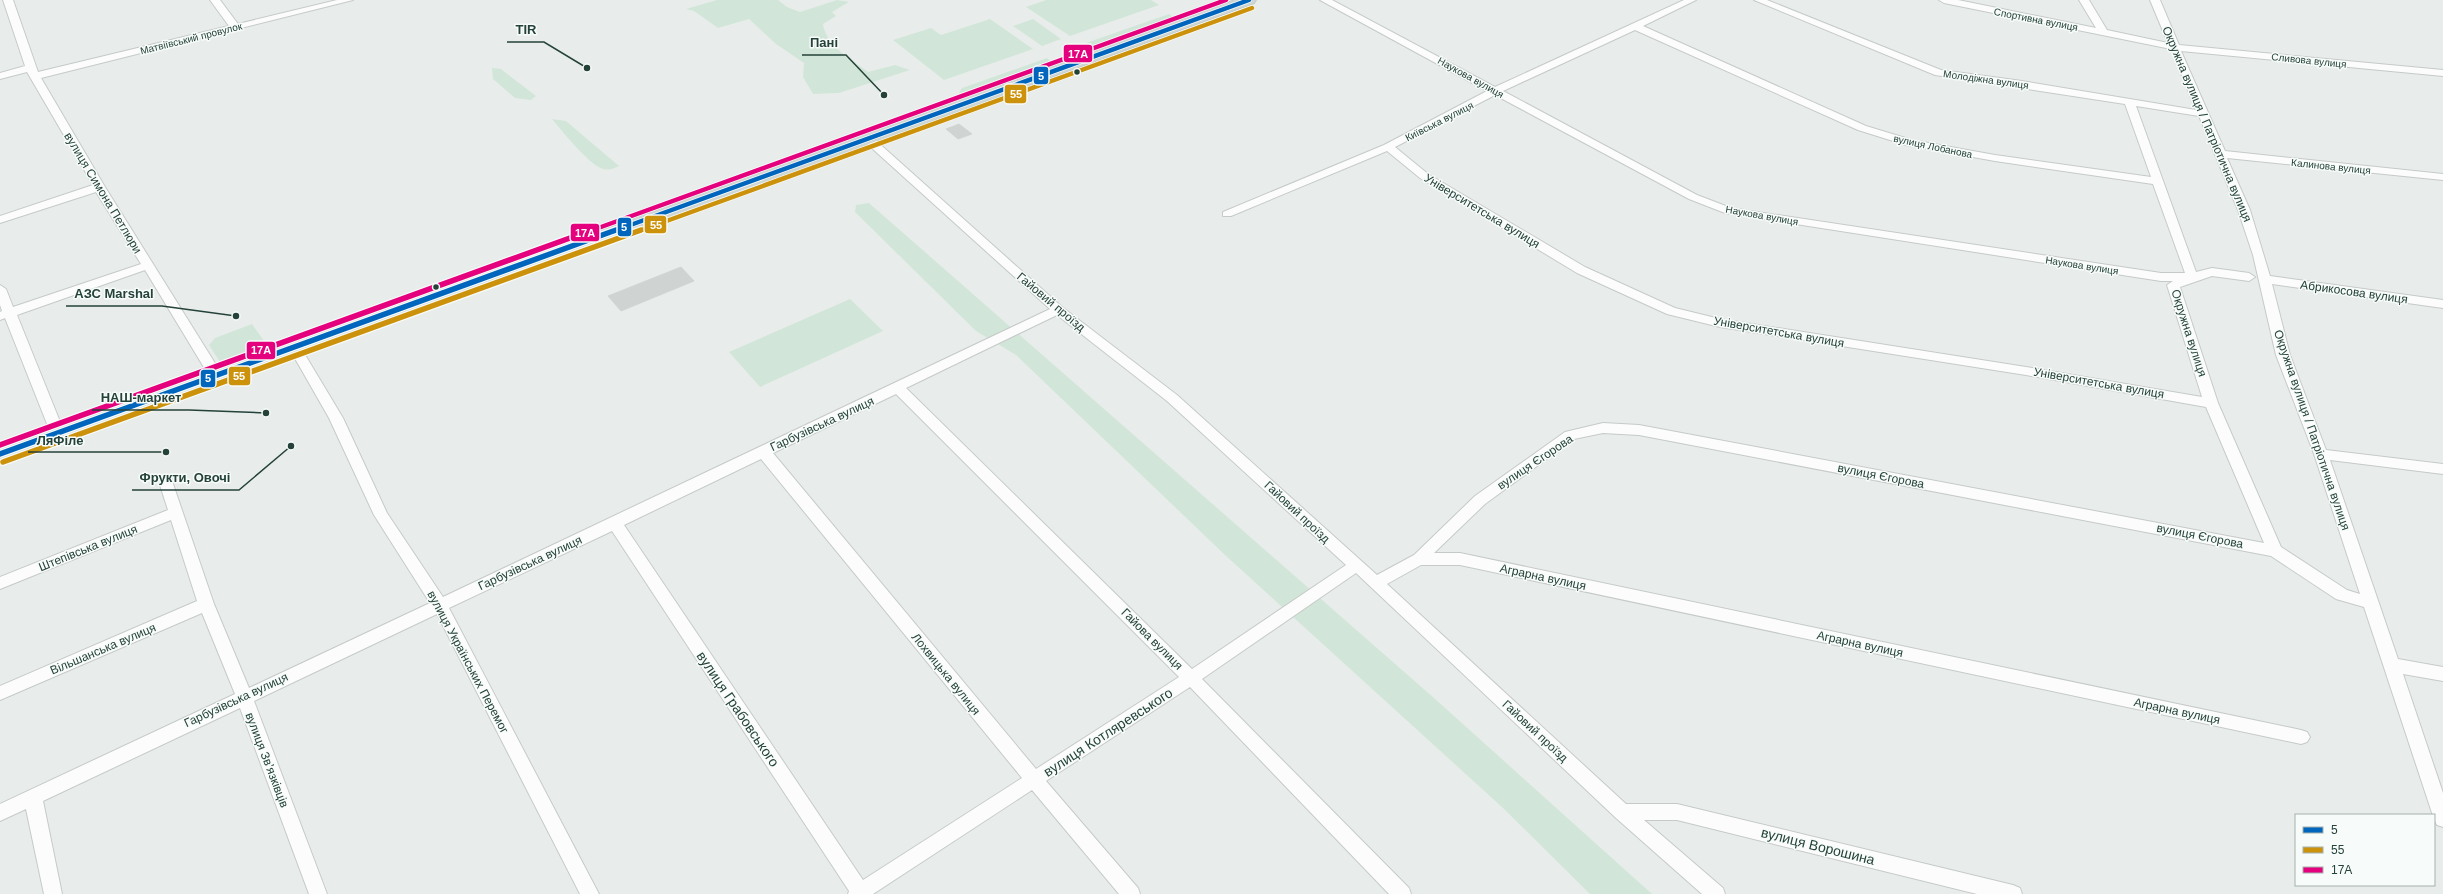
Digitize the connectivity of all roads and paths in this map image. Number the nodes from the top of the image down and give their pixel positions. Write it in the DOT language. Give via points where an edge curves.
graph roads {
  1 [pos="8,0"];
  2 [pos="215,0"];
  3 [pos="348,0"];
  4 [pos="1249,0"];
  5 [pos="1325,0"];
  6 [pos="1691,0"];
  7 [pos="1759,0"];
  8 [pos="1944,0"];
  9 [pos="2084,0"];
  10 [pos="2155,0"];
  11 [pos="337,1"];
  12 [pos="1635,26"];
  13 [pos="235,27"];
  14 [pos="2104,33"];
  15 [pos="2174,47"];
  16 [pos="33,72"];
  17 [pos="2443,73"];
  18 [pos="0,76"];
  19 [pos="1495,91"];
  20 [pos="2129,101"];
  21 [pos="2203,114"];
  22 [pos="869,140"];
  23 [pos="1388,147"];
  24 [pos="2219,154"];
  25 [pos="2443,177"];
  26 [pos="2157,181"];
  27 [pos="99,187"];
  28 [pos="1227,214"];
  29 [pos="0,220"];
  30 [pos="146,266"];
  31 [pos="2192,277"];
  32 [pos="2249,277"];
  33 [pos="2265,279"];
  34 [pos="0,289"];
  35 [pos="2443,304"];
  36 [pos="1058,310"];
  37 [pos="5,314"];
  38 [pos="295,348"];
  39 [pos="216,376"];
  40 [pos="898,388"];
  41 [pos="2211,403"];
  42 [pos="58,434"];
  43 [pos="764,452"];
  44 [pos="0,454"];
  45 [pos="2321,454"];
  46 [pos="2443,469"];
  47 [pos="166,482"];
  48 [pos="175,513"];
  49 [pos="615,523"];
  50 [pos="2275,550"];
  51 [pos="1419,558"];
  52 [pos="1356,566"];
  53 [pos="0,583"];
  54 [pos="1376,583"];
  55 [pos="2371,603"];
  56 [pos="206,604"];
  57 [pos="440,605"];
  58 [pos="2392,665"];
  59 [pos="2443,674"];
  60 [pos="1191,678"];
  61 [pos="0,693"];
  62 [pos="244,696"];
  63 [pos="2301,737"];
  64 [pos="1034,780"];
  65 [pos="33,798"];
  66 [pos="1622,812"];
  67 [pos="0,813"];
  68 [pos="2443,820"];
  69 [pos="860,893"];
  70 [pos="53,894"];
  71 [pos="318,894"];
  72 [pos="590,894"];
  73 [pos="1131,894"];
  74 [pos="1402,894"];
  75 [pos="1716,894"];
  76 [pos="2013,894"];
  1 -- 16 [label="street, вулиця Симона Петлюри"];
  2 -- 13 [label="street"];
  3 -- 11 [label="street, Матвіївський провулок"];
  4 -- 22 [label="main road"];
  5 -- 19 [label="street, Наукова вулиця" via="1352,12"];
  6 -- 12 [label="street, Київська вулиця"];
  7 -- 20 [label="street, Молодіжна вулиця" via="1939,73"];
  8 -- 14 [label="street, Спортивна вулиця"];
  9 -- 14 [label="street"];
  10 -- 15 [label="street, Окружна вулиця / Патріотична вулиця"];
  11 -- 13 [label="street, Матвіївський провулок"];
  12 -- 19 [label="street, Київська вулиця"];
  12 -- 26 [label="street, вулиця Лобанова" via="1862,128 1910,143"];
  13 -- 16 [label="street, Матвіївський провулок"];
  14 -- 15 [label="street, Спортивна вулиця"];
  15 -- 17 [label="street, Сливова вулиця"];
  15 -- 21 [label="street, Окружна вулиця / Патріотична вулиця"];
  16 -- 18 [label="street, Матвіївський провулок"];
  16 -- 27 [label="street, вулиця Симона Петлюри"];
  19 -- 23 [label="street, Київська вулиця"];
  19 -- 31 [label="street, Наукова вулиця" via="1687,194 1729,211 2161,277"];
  20 -- 21 [label="street, Молодіжна вулиця"];
  20 -- 26 [label="street, Окружна вулиця"];
  21 -- 24 [label="street, Окружна вулиця / Патріотична вулиця"];
  22 -- 36 [label="street, Гайовий проїзд"];
  22 -- 38 [label="main road"];
  23 -- 28 [label="street, Київська вулиця"];
  23 -- 41 [label="street, Університетська вулиця" via="1424,176 1561,258 1671,311 1736,326"];
  24 -- 25 [label="street, Калинова вулиця"];
  24 -- 33 [label="street, Окружна вулиця / Патріотична вулиця" via="2244,210"];
  26 -- 31 [label="street, Окружна вулиця"];
  27 -- 29 [label="street"];
  27 -- 30 [label="street, вулиця Симона Петлюри"];
  30 -- 37 [label="street"];
  30 -- 39 [label="street, вулиця Симона Петлюри"];
  31 -- 32 [label="street" via="2212,272"];
  31 -- 41 [label="street, Окружна вулиця" via="2173,285"];
  33 -- 35 [label="street, Абрикосова вулиця"];
  33 -- 45 [label="street, Окружна вулиця / Патріотична вулиця" via="2284,355"];
  34 -- 37 [label="street"];
  36 -- 40 [label="street, Гарбузівська вулиця"];
  36 -- 52 [label="street, Гайовий проїзд" via="1172,398"];
  37 -- 42 [label="street"];
  38 -- 39 [label="main road"];
  38 -- 57 [label="street, вулиця Українських Перемог" via="336,418 381,515"];
  39 -- 42 [label="main road"];
  40 -- 43 [label="street, Гарбузівська вулиця"];
  40 -- 60 [label="street, Гайова вулиця"];
  41 -- 50 [label="street, Окружна вулиця"];
  42 -- 44 [label="main road"];
  43 -- 49 [label="street, Гарбузівська вулиця"];
  43 -- 64 [label="street, Лохвицька вулиця"];
  45 -- 46 [label="street"];
  45 -- 55 [label="street, Окружна вулиця / Патріотична вулиця"];
  47 -- 48 [label="street, вулиця Звʼязківців"];
  48 -- 53 [label="street, Штепівська вулиця"];
  48 -- 56 [label="street, вулиця Звʼязківців"];
  49 -- 57 [label="street, Гарбузівська вулиця"];
  49 -- 69 [label="street, вулиця Грабовського"];
  50 -- 51 [label="street, вулиця Єгорова" via="1639,430 1603,428 1570,435 1480,500"];
  50 -- 55 [label="street, вулиця Єгорова" via="2342,595"];
  51 -- 54 [label="street, вулиця Єгорова"];
  51 -- 63 [label="street, Аграрна вулиця" via="1460,559"];
  52 -- 54 [label="street, Гайовий проїзд"];
  52 -- 60 [label="street, вулиця Котляревського"];
  54 -- 66 [label="street, Гайовий проїзд"];
  55 -- 58 [label="street, Окружна вулиця / Патріотична вулиця"];
  56 -- 61 [label="street, Вільшанська вулиця"];
  56 -- 62 [label="street, вулиця Звʼязківців"];
  57 -- 62 [label="street, Гарбузівська вулиця"];
  57 -- 72 [label="street, вулиця Українських Перемог"];
  58 -- 59 [label="street"];
  58 -- 68 [label="street, Окружна вулиця / Патріотична вулиця"];
  60 -- 64 [label="street, вулиця Котляревського"];
  60 -- 74 [label="street, Гайова вулиця"];
  62 -- 65 [label="street, Гарбузівська вулиця"];
  62 -- 71 [label="street, вулиця Звʼязківців"];
  64 -- 69 [label="street, вулиця Котляревського"];
  64 -- 73 [label="street, Лохвицька вулиця"];
  65 -- 67 [label="street, Гарбузівська вулиця"];
  65 -- 70 [label="street"];
  66 -- 75 [label="street, Гайовий проїзд"];
  66 -- 76 [label="street, вулиця Ворошина" via="1677,812"];
}
